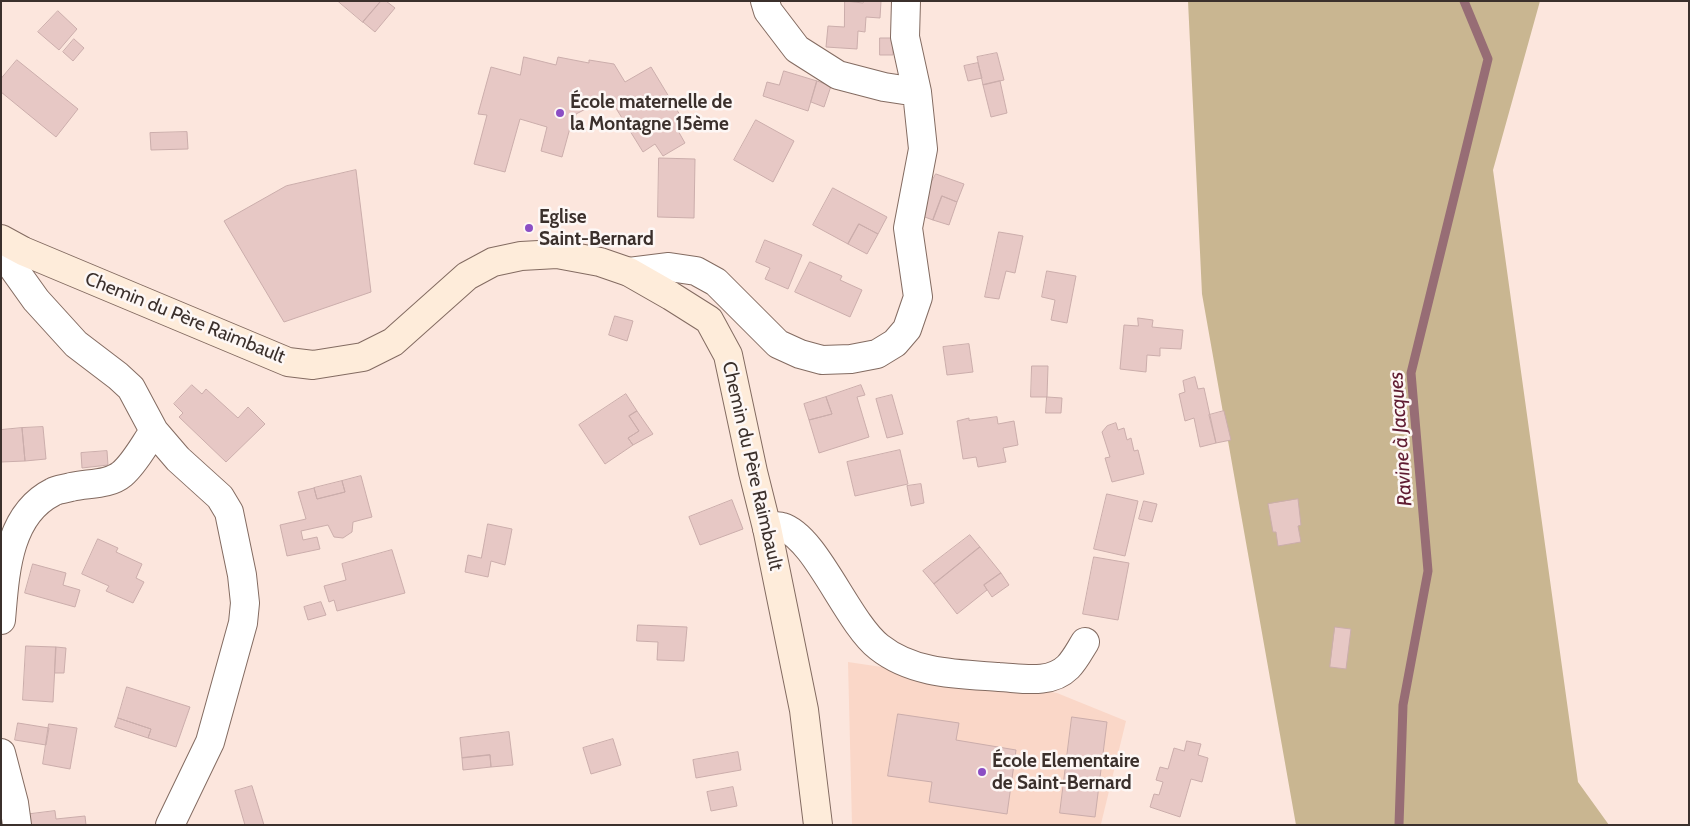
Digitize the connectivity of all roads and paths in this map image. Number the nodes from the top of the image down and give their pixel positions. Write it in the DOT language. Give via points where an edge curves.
graph roads {
  1 [pos="765,1"];
  2 [pos="906,1"];
  3 [pos="917,92"];
  4 [pos="1,239"];
  5 [pos="1,252"];
  6 [pos="629,272"];
  7 [pos="154,430"];
  8 [pos="10,528"];
  9 [pos="766,528"];
  10 [pos="1,620"];
  11 [pos="1085,642"];
  12 [pos="1,753"];
  13 [pos="17,825"];
  14 [pos="170,825"];
  15 [pos="818,825"];
  1 -- 3 [label="street" via="768,11 797,50 838,74"];
  2 -- 3 [label="street" via="905,37"];
  3 -- 6 [label="street" via="923,149 908,228 918,298 907,329 896,343 877,354 822,360 778,344 716,282 696,271 669,268"];
  4 -- 6 [label="street, Chemin du Père Raimbault" via="288,362 313,365 363,357 393,342 467,276 492,262 557,254 600,262"];
  5 -- 7 [label="street" via="36,300 76,344 130,388"];
  6 -- 9 [label="street, Chemin du Père Raimbault" via="709,320 719,337 728,355"];
  7 -- 8 [label="street" via="122,474 107,482 54,491"];
  7 -- 14 [label="street" via="178,459 220,498 228,512 245,603 243,623 210,742"];
  8 -- 10 [label="street"];
  9 -- 11 [label="street" via="780,526 795,533 878,646 906,663 939,672 1037,679 1055,676 1068,667"];
  9 -- 15 [label="street, Chemin du Père Raimbault" via="804,710"];
  12 -- 13 [label="street"];
}
